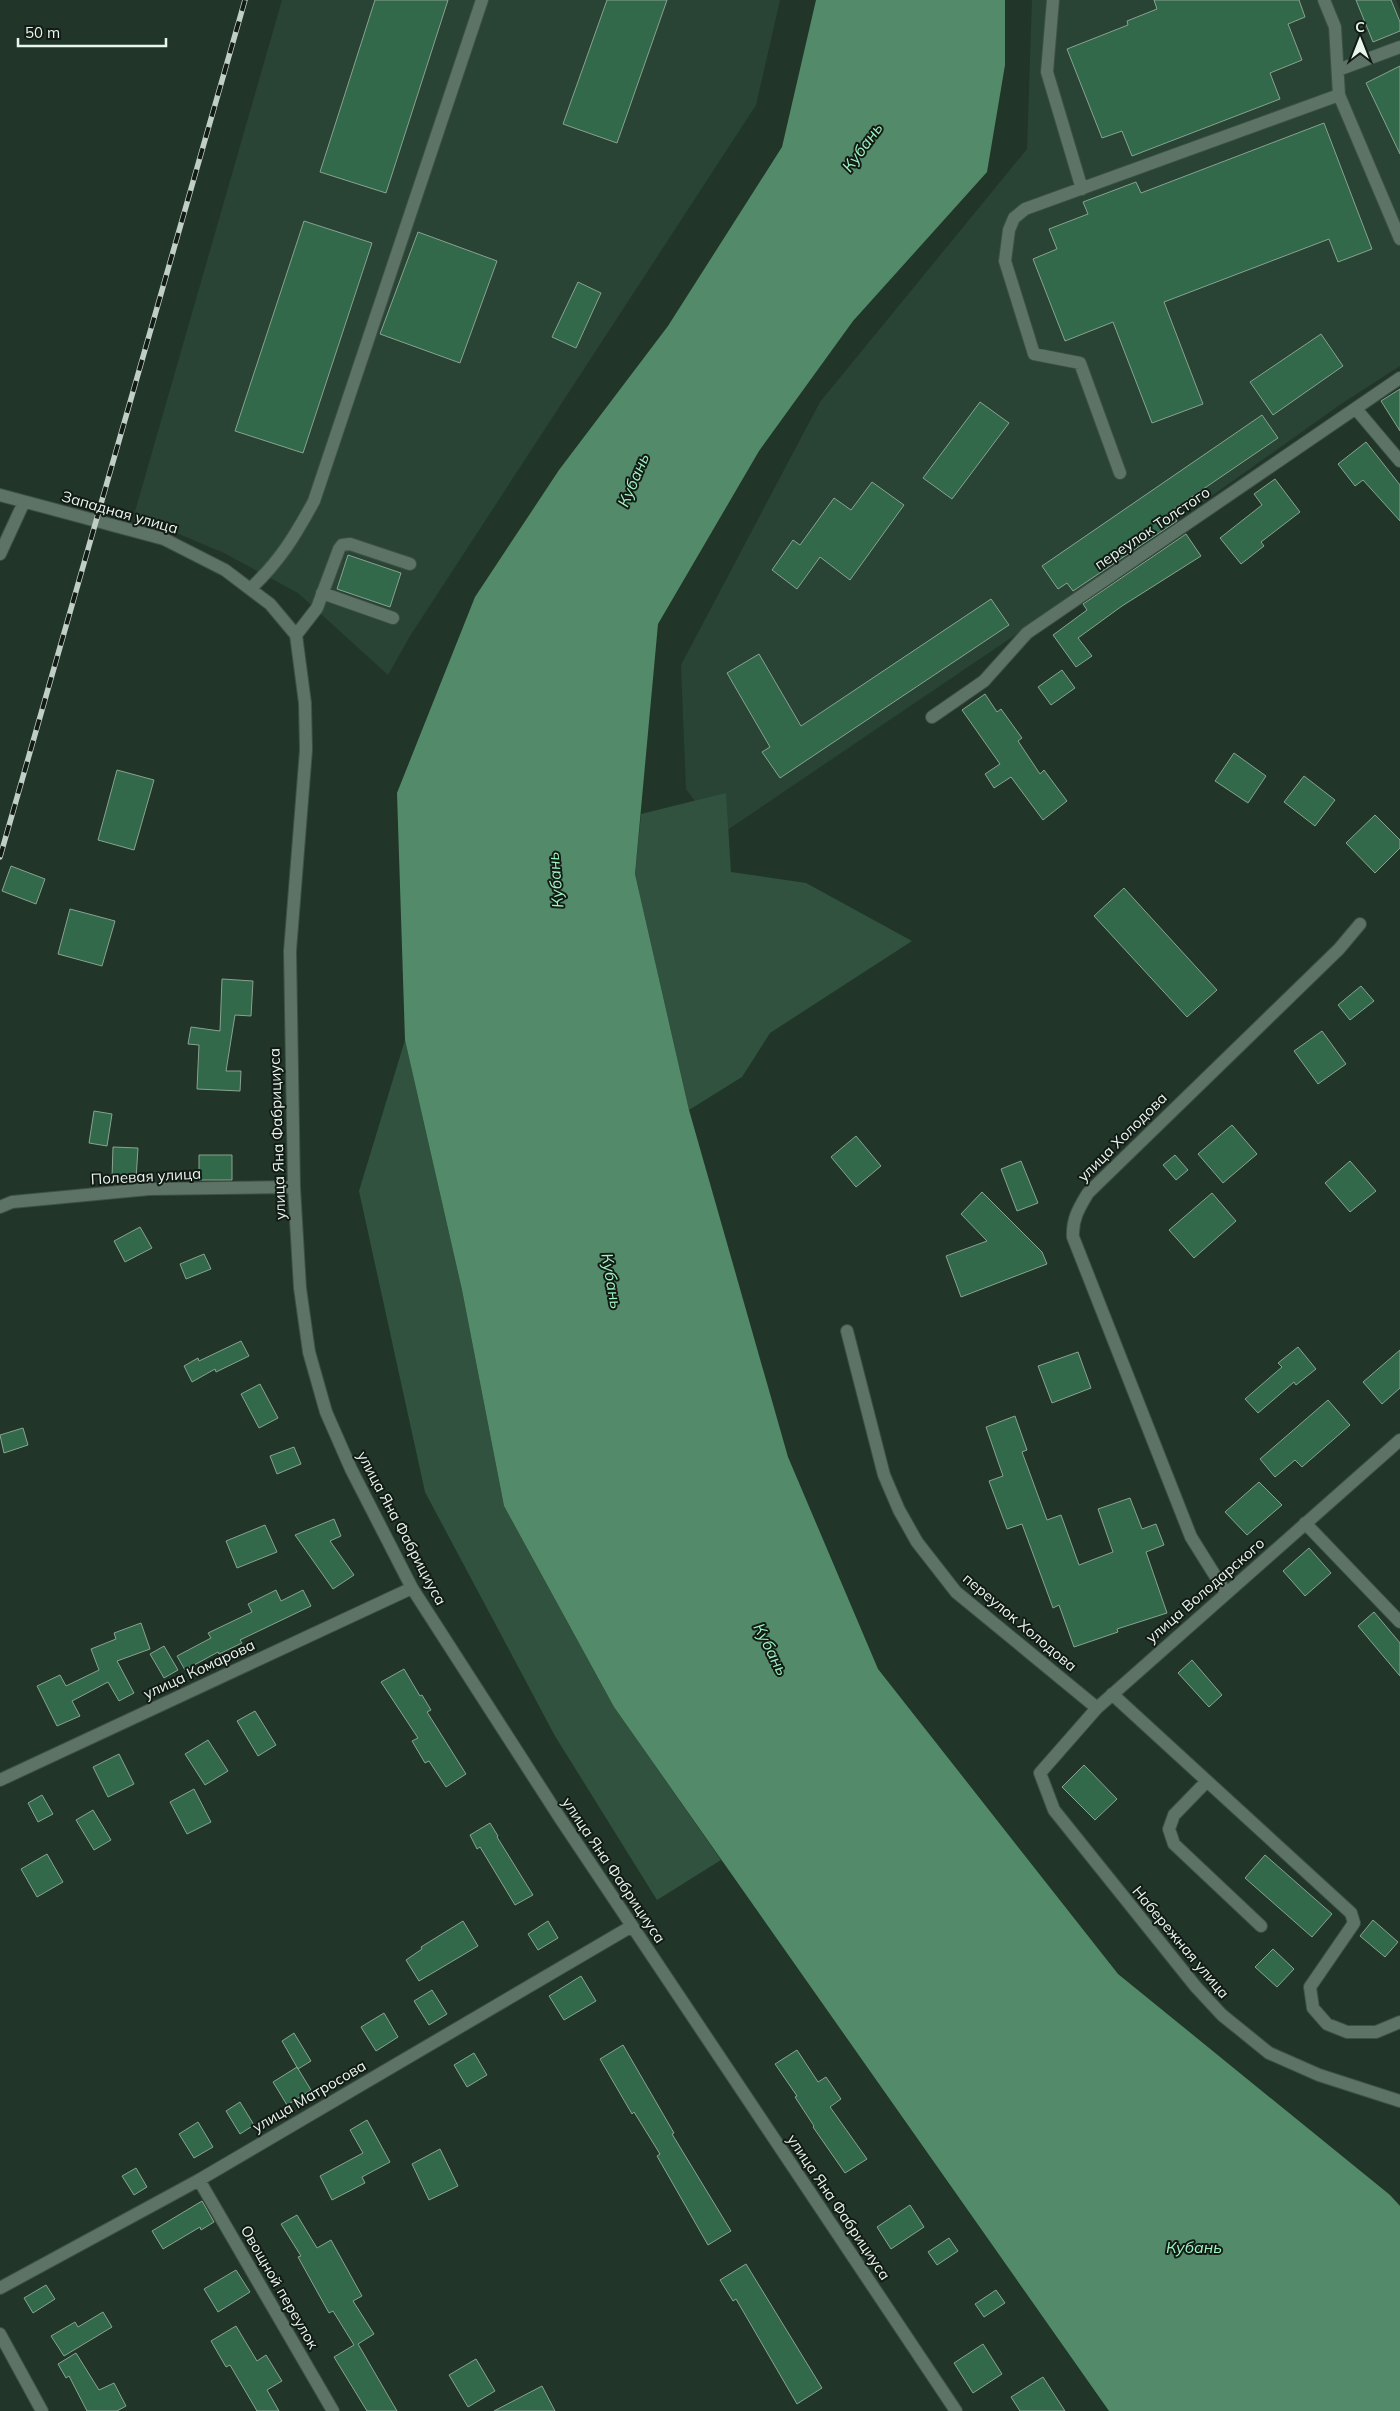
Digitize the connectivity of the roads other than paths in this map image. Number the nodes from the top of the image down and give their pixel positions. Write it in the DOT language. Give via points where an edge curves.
graph roads {
  1 [pos="482,0"];
  2 [pos="1053,0"];
  3 [pos="1324,0"];
  4 [pos="1400,47"];
  5 [pos="1338,70"];
  6 [pos="1339,95"];
  7 [pos="1082,189"];
  8 [pos="1400,239"];
  9 [pos="1400,378"];
  10 [pos="1356,409"];
  11 [pos="1400,461"];
  12 [pos="1120,473"];
  13 [pos="0,496"];
  14 [pos="24,502"];
  15 [pos="0,554"];
  16 [pos="410,564"];
  17 [pos="250,589"];
  18 [pos="322,593"];
  19 [pos="392,618"];
  20 [pos="296,635"];
  21 [pos="932,717"];
  22 [pos="1360,924"];
  23 [pos="294,1187"];
  24 [pos="0,1207"];
  25 [pos="847,1331"];
  26 [pos="1400,1440"];
  27 [pos="1305,1524"];
  28 [pos="412,1588"];
  29 [pos="1226,1593"];
  30 [pos="1400,1622"];
  31 [pos="1112,1694"];
  32 [pos="1097,1708"];
  33 [pos="1040,1773"];
  34 [pos="0,1780"];
  35 [pos="1206,1781"];
  36 [pos="632,1926"];
  37 [pos="1261,1926"];
  38 [pos="1400,2022"];
  39 [pos="1400,2101"];
  40 [pos="199,2180"];
  41 [pos="0,2288"];
  42 [pos="0,2334"];
  43 [pos="42,2411"];
  44 [pos="333,2411"];
  45 [pos="956,2411"];
  1 -- 17 [label="street" via="314,501 274,566"];
  2 -- 7 [label="street" via="1047,72"];
  3 -- 5 [label="street" via="1335,27"];
  4 -- 5 [label="street"];
  5 -- 6 [label="street"];
  6 -- 7 [label="street"];
  6 -- 8 [label="street"];
  7 -- 12 [label="street" via="1025,209 1014,218 1005,261 1034,354 1080,363"];
  9 -- 10 [label="street, переулок Толстого"];
  10 -- 11 [label="street"];
  10 -- 21 [label="street, переулок Толстого" via="1027,633 984,680"];
  13 -- 14 [label="street, Западная улица"];
  14 -- 15 [label="street"];
  14 -- 17 [label="street, Западная улица" via="164,539 225,570"];
  16 -- 18 [label="street" via="342,544"];
  17 -- 20 [label="street" via="270,604"];
  18 -- 19 [label="street"];
  18 -- 20 [label="street" via="317,608"];
  20 -- 23 [label="street, улица Яна Фабрициуса" via="305,703 306,750 290,951"];
  22 -- 29 [label="street, улица Холодова" via="1339,949 1088,1193 1073,1226 1073,1237 1191,1537"];
  23 -- 24 [label="street, Полевая улица" via="149,1189 12,1202"];
  23 -- 28 [label="street, улица Яна Фабрициуса" via="309,1352 326,1412"];
  25 -- 32 [label="street, переулок Холодова" via="884,1474 917,1542 956,1592"];
  26 -- 27 [label="street, улица Володарского"];
  27 -- 29 [label="street, улица Володарского"];
  27 -- 30 [label="street"];
  28 -- 34 [label="street, улица Комарова"];
  28 -- 36 [label="street, улица Яна Фабрициуса"];
  29 -- 31 [label="street, улица Володарского"];
  31 -- 32 [label="street, улица Володарского"];
  31 -- 35 [label="street"];
  32 -- 33 [label="street, улица Володарского"];
  33 -- 39 [label="street, Набережная улица" via="1054,1810 1196,1988 1222,2015 1269,2052 1319,2074"];
  35 -- 37 [label="street" via="1174,1815 1169,1829 1174,1844"];
  35 -- 38 [label="street" via="1351,1913 1354,1923 1310,1988 1313,2008 1327,2024 1347,2032 1376,2032"];
  36 -- 40 [label="street, улица Матросова"];
  36 -- 45 [label="street, улица Яна Фабрициуса"];
  40 -- 41 [label="street, улица Матросова"];
  40 -- 44 [label="street, Овощной переулок"];
  42 -- 43 [label="street"];
}
